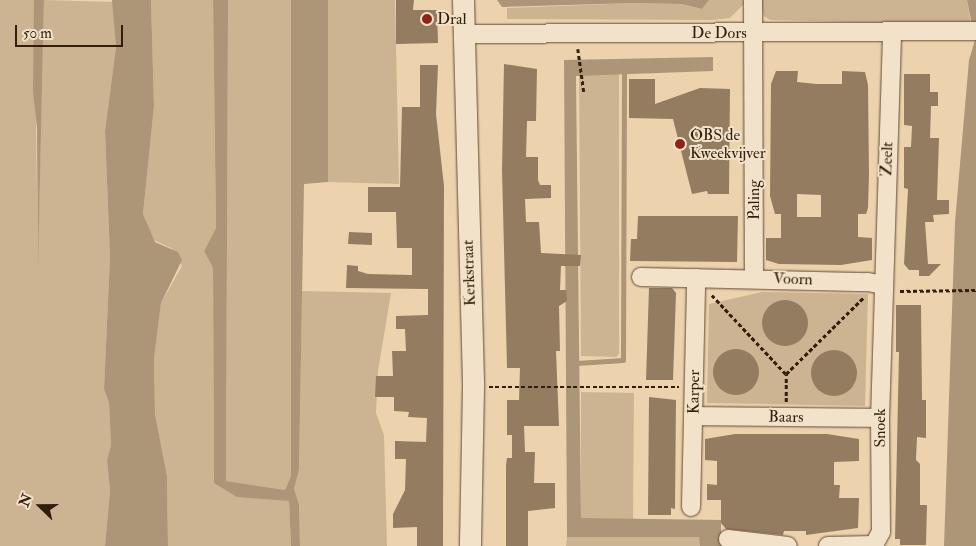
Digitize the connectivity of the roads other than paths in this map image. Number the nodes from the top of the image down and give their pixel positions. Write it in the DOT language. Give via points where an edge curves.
graph roads {
  1 [pos="463,0"];
  2 [pos="753,0"];
  3 [pos="972,31"];
  4 [pos="753,32"];
  5 [pos="892,33"];
  6 [pos="463,34"];
  7 [pos="641,277"];
  8 [pos="696,278"];
  9 [pos="754,278"];
  10 [pos="883,285"];
  11 [pos="693,416"];
  12 [pos="880,418"];
  13 [pos="691,506"];
  14 [pos="728,538"];
  15 [pos="850,545"];
  16 [pos="470,546"];
  17 [pos="788,546"];
  18 [pos="828,546"];
  1 -- 6 [label="street, Kerkstraat"];
  2 -- 4 [label="street, Paling"];
  3 -- 5 [label="street, De Dors"];
  4 -- 5 [label="street, De Dors"];
  4 -- 6 [label="street, De Dors"];
  4 -- 9 [label="street, Paling"];
  5 -- 10 [label="street, Zeelt"];
  6 -- 16 [label="street, Kerkstraat" via="473,387"];
  7 -- 8 [label="street, Voorn"];
  8 -- 9 [label="street, Voorn"];
  8 -- 11 [label="street, Karper"];
  9 -- 10 [label="street, Voorn"];
  10 -- 12 [label="street, Snoek"];
  11 -- 12 [label="street, Baars"];
  11 -- 13 [label="street, Karper"];
  12 -- 15 [label="street, Snoek" via="881,532 874,545"];
  14 -- 17 [label="street"];
  15 -- 18 [label="street"];
}
